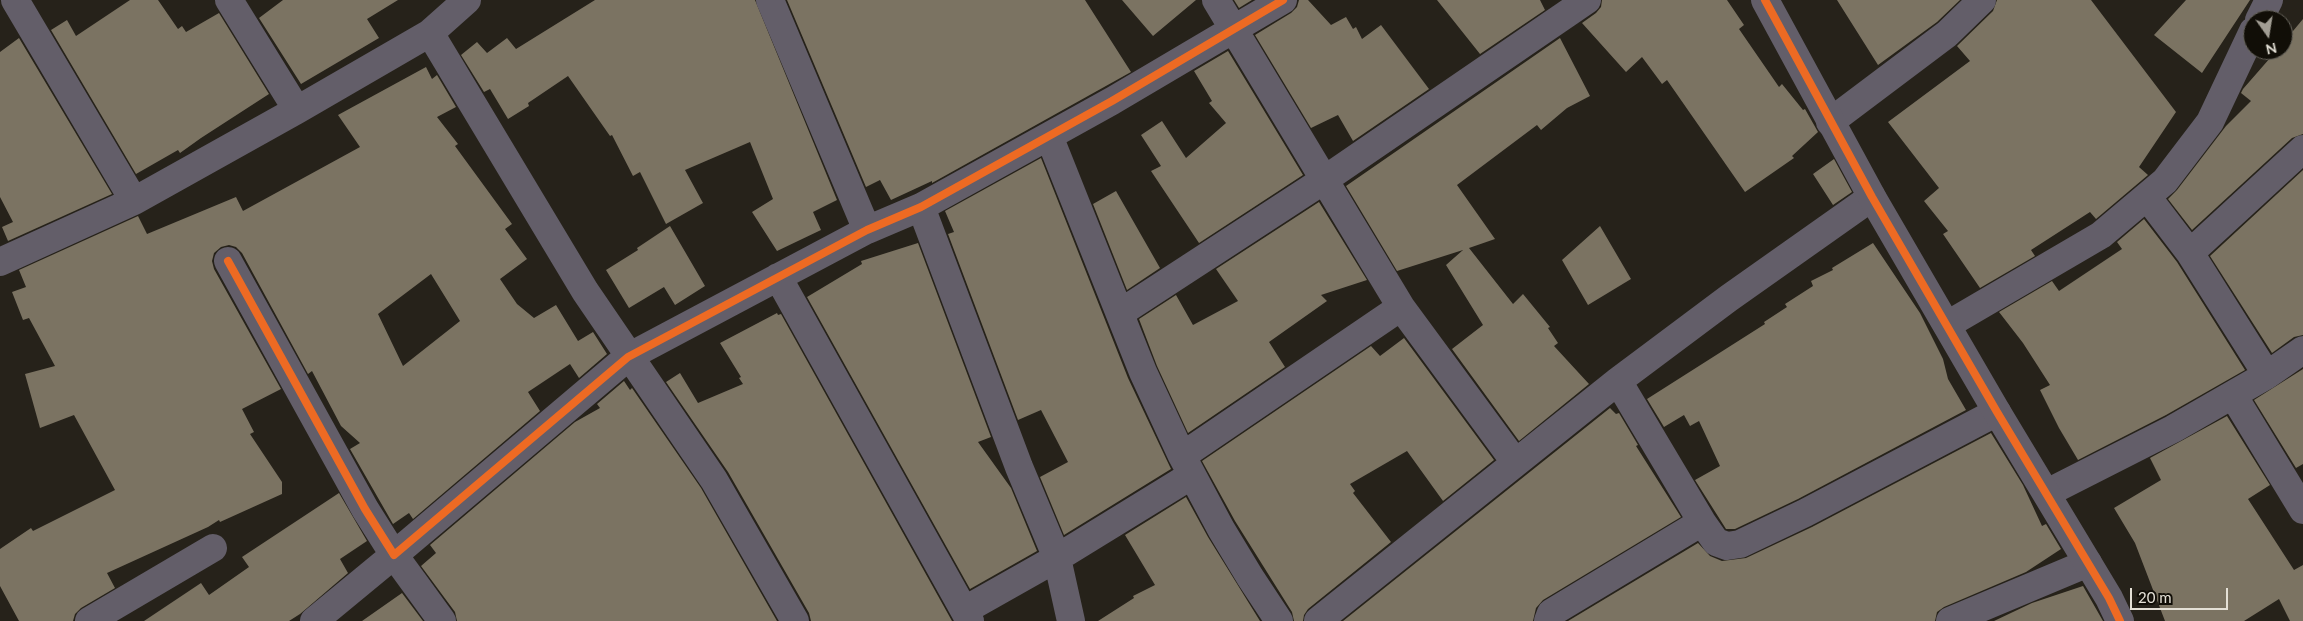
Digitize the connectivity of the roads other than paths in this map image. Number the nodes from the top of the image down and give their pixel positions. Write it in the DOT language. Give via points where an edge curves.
graph roads {
  1 [pos="15,0"];
  2 [pos="229,0"];
  3 [pos="468,0"];
  4 [pos="770,0"];
  5 [pos="1216,0"];
  6 [pos="1283,0"];
  7 [pos="1587,0"];
  8 [pos="1765,0"];
  9 [pos="1982,0"];
  10 [pos="1235,28"];
  11 [pos="430,33"];
  12 [pos="2243,52"];
  13 [pos="297,110"];
  14 [pos="1830,122"];
  15 [pos="1049,136"];
  16 [pos="2303,149"];
  17 [pos="1324,180"];
  18 [pos="1872,197"];
  19 [pos="2148,198"];
  20 [pos="134,201"];
  21 [pos="921,207"];
  22 [pos="867,230"];
  23 [pos="2190,253"];
  24 [pos="228,261"];
  25 [pos="0,262"];
  26 [pos="778,277"];
  27 [pos="1401,306"];
  28 [pos="1120,314"];
  29 [pos="1947,325"];
  30 [pos="2303,350"];
  31 [pos="628,357"];
  32 [pos="2267,375"];
  33 [pos="1618,381"];
  34 [pos="2233,395"];
  35 [pos="1997,412"];
  36 [pos="1515,462"];
  37 [pos="1187,466"];
  38 [pos="2047,493"];
  39 [pos="2303,510"];
  40 [pos="1702,522"];
  41 [pos="213,548"];
  42 [pos="394,554"];
  43 [pos="1057,558"];
  44 [pos="2088,564"];
  45 [pos="967,616"];
  46 [pos="89,621"];
  47 [pos="314,621"];
  48 [pos="442,621"];
  49 [pos="795,621"];
  50 [pos="1071,621"];
  51 [pos="1279,621"];
  52 [pos="1318,621"];
  53 [pos="1548,621"];
  54 [pos="1950,621"];
  55 [pos="2120,621"];
  1 -- 20 [label="street"];
  2 -- 13 [label="street"];
  3 -- 11 [label="street"];
  4 -- 22 [label="street"];
  5 -- 10 [label="street"];
  6 -- 10 [label="street"];
  7 -- 17 [label="street"];
  8 -- 14 [label="street"];
  9 -- 14 [label="street" via="1947,34"];
  10 -- 15 [label="street"];
  10 -- 17 [label="street"];
  11 -- 13 [label="street"];
  11 -- 31 [label="street"];
  12 -- 19 [label="street" via="2210,122"];
  13 -- 20 [label="street"];
  14 -- 18 [label="street"];
  15 -- 21 [label="street"];
  15 -- 28 [label="street"];
  16 -- 23 [label="street"];
  17 -- 27 [label="street"];
  17 -- 28 [label="street"];
  18 -- 29 [label="street"];
  18 -- 33 [label="street"];
  19 -- 23 [label="street"];
  19 -- 29 [label="street" via="2101,235"];
  20 -- 25 [label="street"];
  21 -- 22 [label="street"];
  21 -- 43 [label="street" via="1019,467"];
  22 -- 26 [label="street"];
  23 -- 32 [label="street"];
  24 -- 42 [label="street" via="365,509"];
  26 -- 31 [label="street"];
  26 -- 45 [label="street"];
  27 -- 36 [label="street"];
  27 -- 37 [label="street"];
  28 -- 37 [label="street"];
  29 -- 35 [label="street"];
  30 -- 32 [label="street"];
  31 -- 42 [label="street"];
  31 -- 49 [label="street" via="714,480"];
  32 -- 34 [label="street"];
  33 -- 36 [label="street"];
  33 -- 40 [label="street"];
  34 -- 38 [label="street"];
  34 -- 39 [label="street"];
  35 -- 38 [label="street"];
  35 -- 40 [label="street" via="1740,544 1727,546 1716,542"];
  36 -- 52 [label="street"];
  37 -- 43 [label="street"];
  37 -- 51 [label="street" via="1250,578"];
  38 -- 44 [label="street"];
  40 -- 53 [label="street" via="1551,614"];
  41 -- 46 [label="street"];
  42 -- 47 [label="street"];
  42 -- 48 [label="street"];
  43 -- 45 [label="street"];
  43 -- 50 [label="street"];
  44 -- 54 [label="street"];
  44 -- 55 [label="street"];
}
